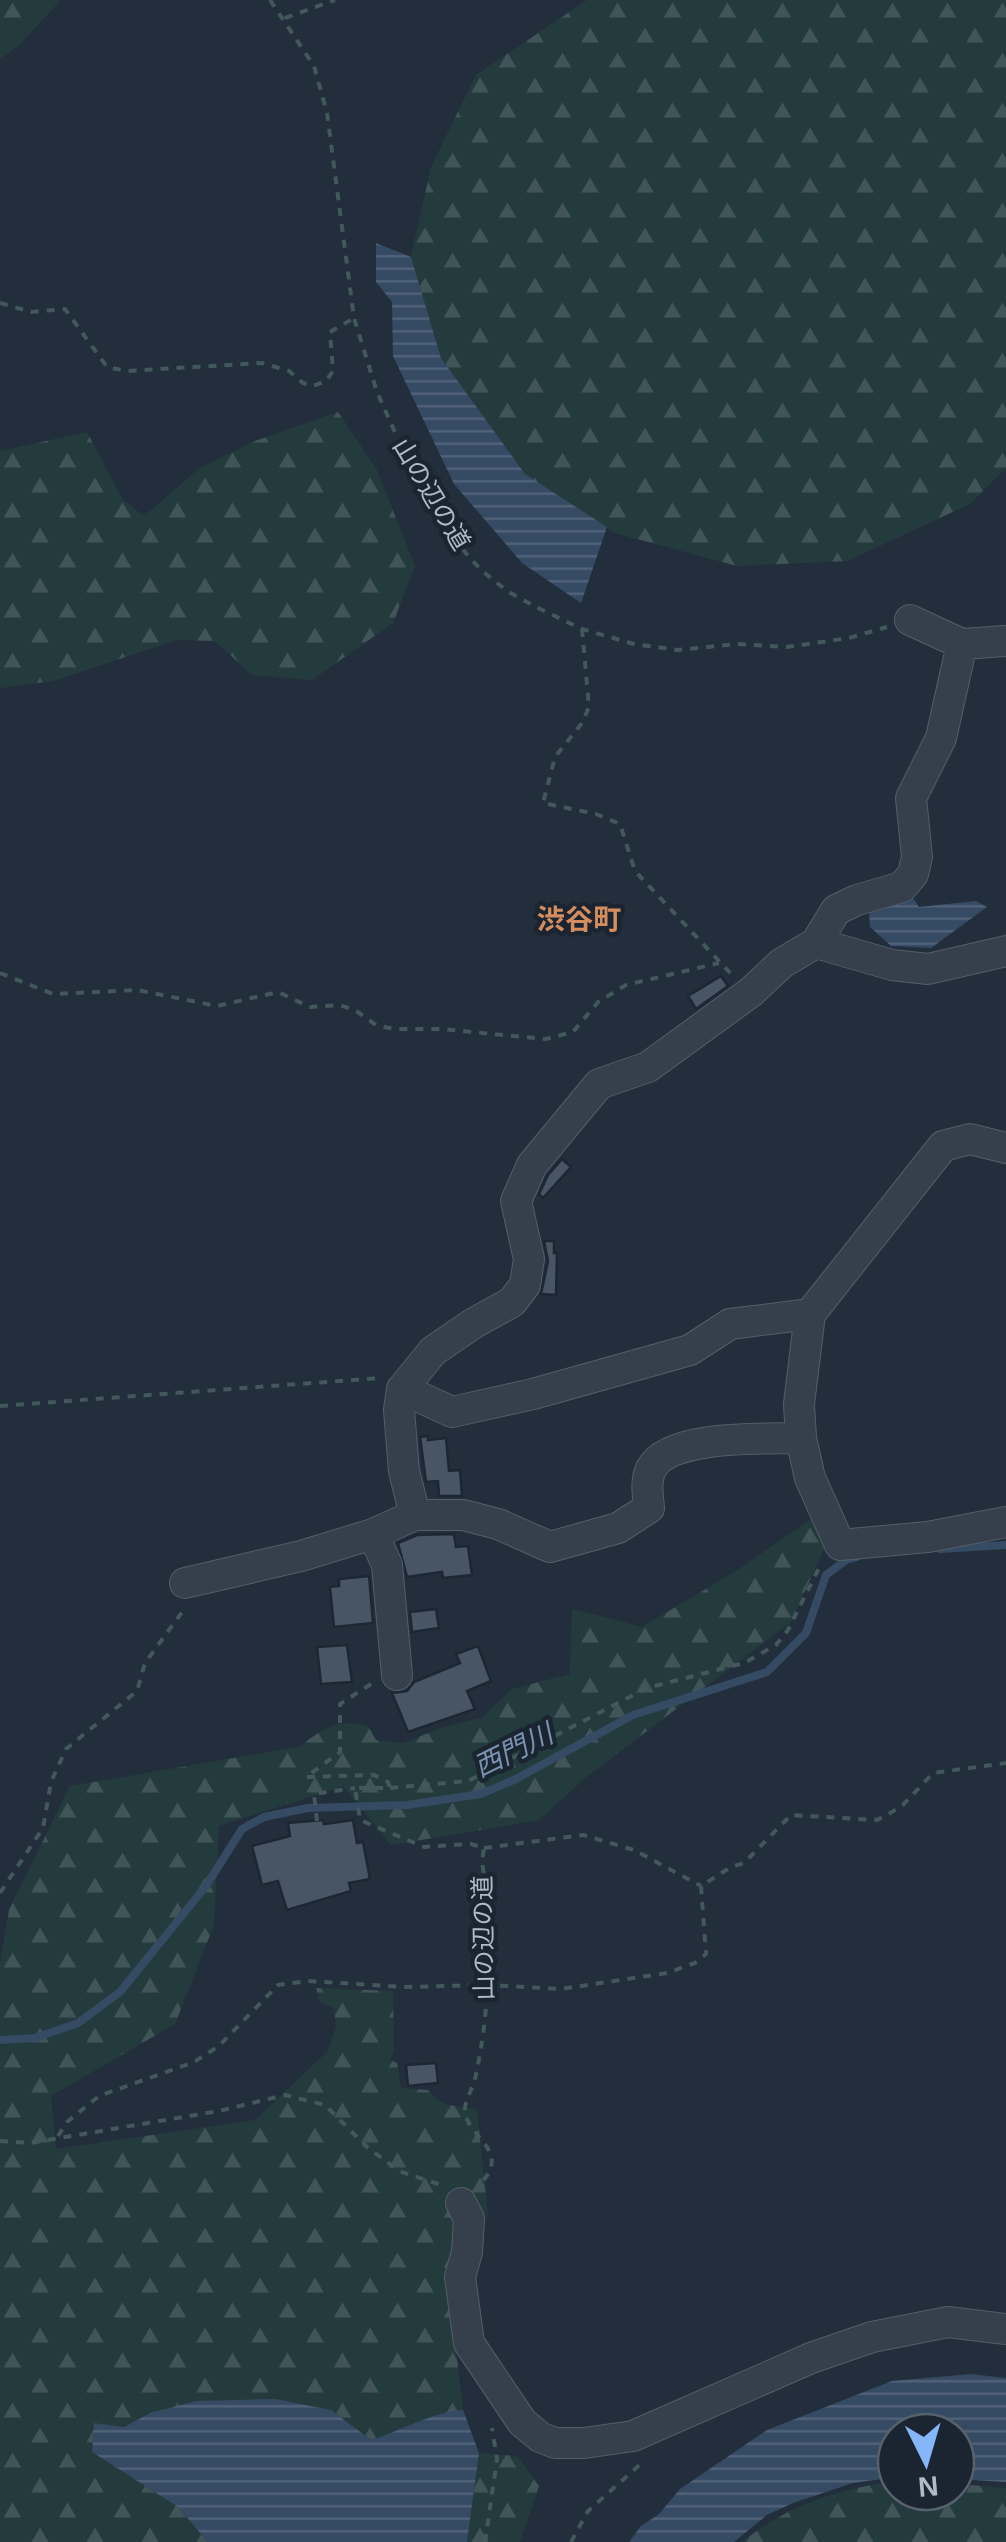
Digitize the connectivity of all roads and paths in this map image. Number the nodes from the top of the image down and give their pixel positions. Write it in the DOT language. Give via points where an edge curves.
graph roads {
  1 [pos="270,0"];
  2 [pos="335,0"];
  3 [pos="285,18"];
  4 [pos="0,303"];
  5 [pos="354,318"];
  6 [pos="910,620"];
  7 [pos="582,629"];
  8 [pos="1006,641"];
  9 [pos="962,644"];
  10 [pos="816,943"];
  11 [pos="1006,951"];
  12 [pos="0,974"];
  13 [pos="1006,1148"];
  14 [pos="810,1314"];
  15 [pos="402,1389"];
  16 [pos="0,1406"];
  17 [pos="801,1438"];
  18 [pos="416,1515"];
  19 [pos="1006,1522"];
  20 [pos="373,1534"];
  21 [pos="840,1545"];
  22 [pos="185,1584"];
  23 [pos="397,1675"];
  24 [pos="1006,1763"];
  25 [pos="390,1788"];
  26 [pos="356,1790"];
  27 [pos="316,1819"];
  28 [pos="484,1848"];
  29 [pos="701,1886"];
  30 [pos="0,1893"];
  31 [pos="488,1985"];
  32 [pos="58,2136"];
  33 [pos="0,2141"];
  34 [pos="461,2203"];
  35 [pos="1006,2329"];
  36 [pos="491,2424"];
  37 [pos="644,2461"];
  38 [pos="485,2542"];
  39 [pos="571,2542"];
  1 -- 3 [label="path, 山の辺の道"];
  2 -- 3 [label="path"];
  3 -- 5 [label="path, 山の辺の道" via="314,66 327,113"];
  4 -- 5 [label="path" via="31,312 65,309 107,367 262,362 313,386 333,371 330,332"];
  5 -- 7 [label="path, 山の辺の道" via="396,434 456,542 507,591"];
  6 -- 7 [label="path, 山の辺の道" via="788,647 678,650"];
  6 -- 9 [label="street"];
  7 -- 12 [label="path" via="589,707 555,756 544,803 620,824 635,872 719,962 626,985 598,1002 573,1032 546,1040 394,1029 355,1010 310,1007 278,992 217,1006 137,990 53,994"];
  8 -- 9 [label="street"];
  9 -- 10 [label="street" via="941,738 912,798 913,874 902,888 836,910"];
  10 -- 11 [label="street" via="928,969"];
  10 -- 15 [label="street" via="648,1067 599,1084 551,1138 516,1201 529,1259 525,1285 512,1302 433,1351"];
  13 -- 14 [label="street" via="970,1139 944,1146"];
  14 -- 15 [label="street" via="730,1324 690,1350 452,1412"];
  14 -- 17 [label="street"];
  15 -- 16 [label="path" via="377,1376"];
  15 -- 18 [label="street" via="404,1471"];
  17 -- 18 [label="street" via="730,1439 663,1454 647,1482 649,1508 618,1528 550,1547 462,1515"];
  17 -- 21 [label="street" via="810,1478"];
  18 -- 20 [label="street"];
  19 -- 21 [label="street"];
  20 -- 22 [label="street"];
  20 -- 23 [label="street" via="387,1565"];
  21 -- 25 [label="path" via="823,1560 776,1646 744,1663 647,1688 468,1781"];
  22 -- 30 [label="path" via="185,1612 145,1663 137,1691 66,1749 50,1782 42,1828"];
  23 -- 25 [label="path" via="346,1698 340,1752 306,1777 374,1775"];
  24 -- 29 [label="path" via="933,1773 902,1807 877,1820 791,1815 744,1863"];
  25 -- 26 [label="path"];
  26 -- 27 [label="path" via="314,1794"];
  26 -- 28 [label="path, 山の辺の道" via="358,1817 373,1828 424,1847"];
  28 -- 29 [label="path" via="583,1834 634,1850"];
  28 -- 31 [label="path, 山の辺の道"];
  29 -- 31 [label="path" via="706,1954 695,1963 561,1989"];
  31 -- 32 [label="path" via="278,1985 219,2046 194,2062 100,2096"];
  31 -- 34 [label="path, 山の辺の道" via="465,2108 491,2160 487,2176"];
  32 -- 33 [label="path"];
  32 -- 34 [label="path" via="285,2095 326,2105 399,2171 440,2184"];
  34 -- 35 [label="street" via="469,2219 460,2277 469,2343 522,2422 555,2443 633,2436 872,2338 948,2322"];
  36 -- 38 [label="path" via="497,2459"];
  37 -- 39 [label="path" via="588,2511"];
}
